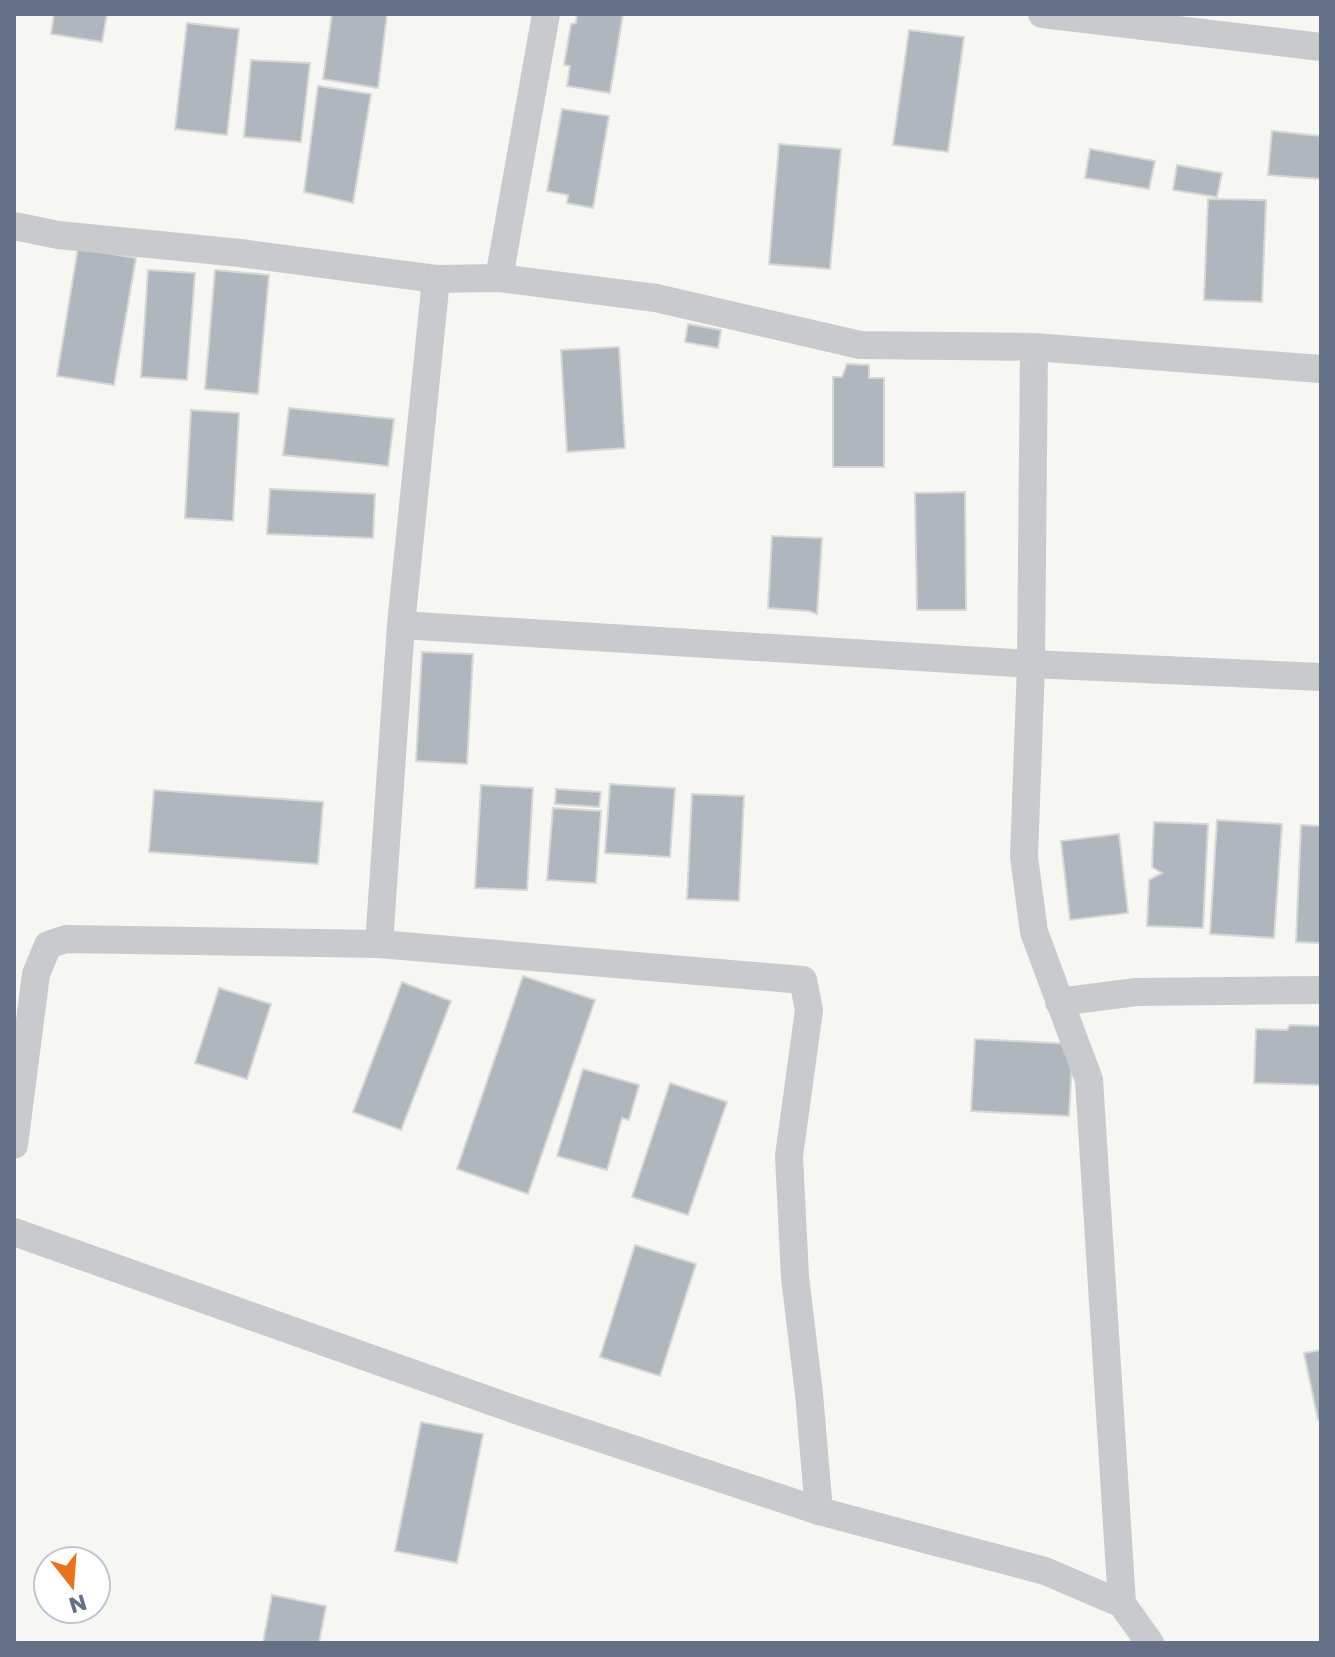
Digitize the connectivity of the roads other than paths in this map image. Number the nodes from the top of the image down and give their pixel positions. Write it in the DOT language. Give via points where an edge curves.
graph roads {
  1 [pos="546,14"];
  2 [pos="1042,14"];
  3 [pos="1321,47"];
  4 [pos="14,226"];
  5 [pos="499,278"];
  6 [pos="436,279"];
  7 [pos="1034,347"];
  8 [pos="1321,369"];
  9 [pos="401,625"];
  10 [pos="1031,664"];
  11 [pos="1321,677"];
  12 [pos="379,944"];
  13 [pos="1321,990"];
  14 [pos="1059,1002"];
  15 [pos="14,1145"];
  16 [pos="14,1232"];
  17 [pos="819,1511"];
  18 [pos="1122,1604"];
  19 [pos="1150,1643"];
  1 -- 5 [label="street"];
  2 -- 3 [label="street"];
  4 -- 6 [label="street"];
  5 -- 6 [label="street"];
  5 -- 7 [label="street" via="656,298 860,345"];
  6 -- 9 [label="street"];
  7 -- 8 [label="street"];
  7 -- 10 [label="street"];
  9 -- 10 [label="street"];
  9 -- 12 [label="street"];
  10 -- 11 [label="street"];
  10 -- 14 [label="street" via="1024,857 1034,932"];
  12 -- 15 [label="street" via="66,939 48,945 36,974"];
  12 -- 17 [label="street" via="803,980 809,1010 789,1156 795,1277"];
  13 -- 14 [label="street" via="1136,992"];
  14 -- 18 [label="street" via="1089,1080"];
  16 -- 17 [label="street"];
  17 -- 18 [label="street" via="1045,1571"];
  18 -- 19 [label="street"];
}
